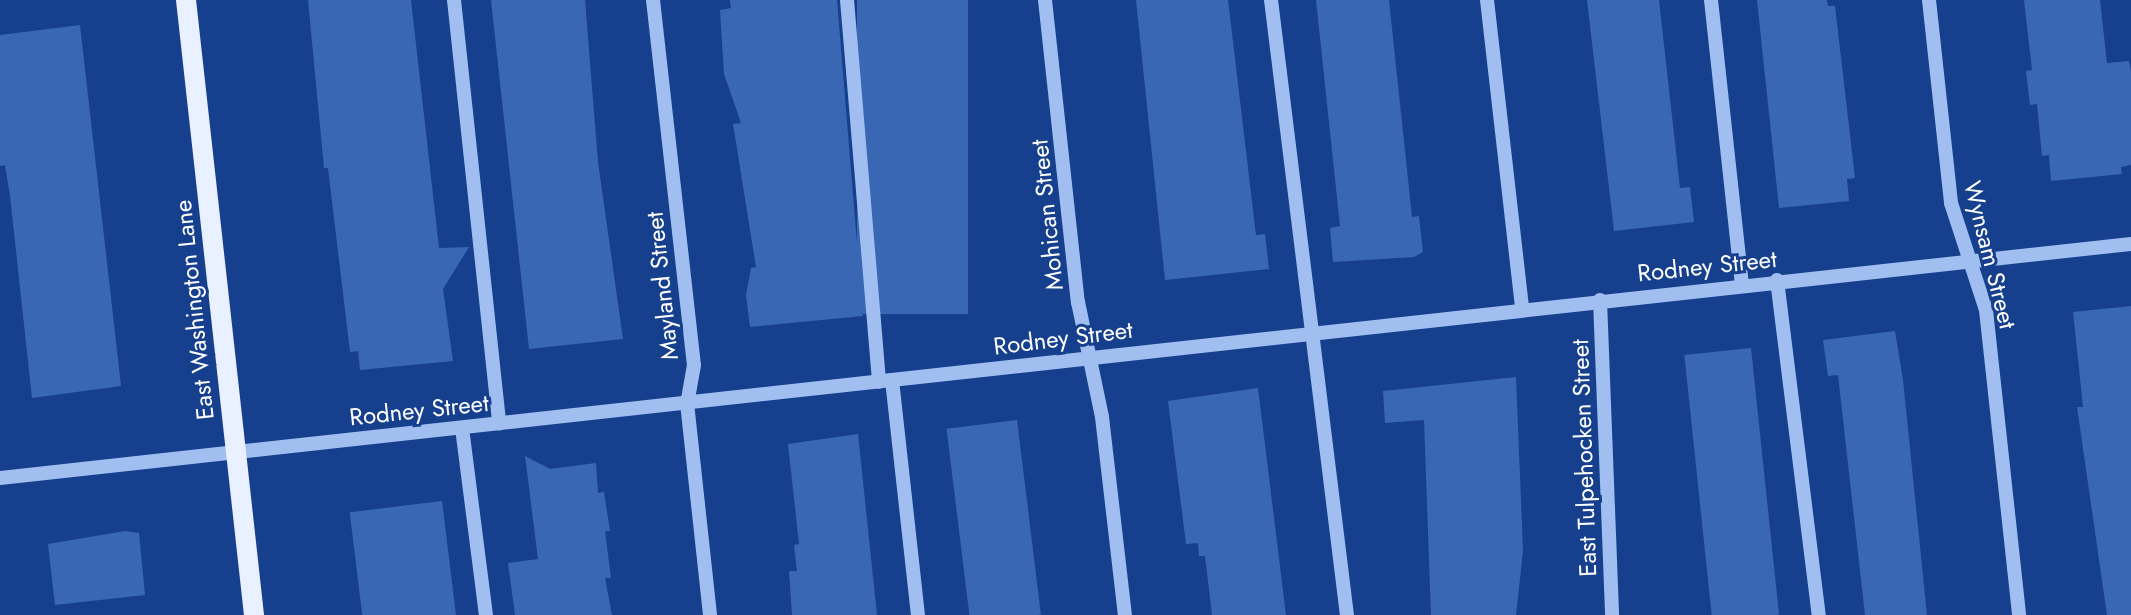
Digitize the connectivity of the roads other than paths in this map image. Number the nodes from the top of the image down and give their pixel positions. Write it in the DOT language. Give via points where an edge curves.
graph roads {
  1 [pos="186,0"];
  2 [pos="454,0"];
  3 [pos="653,0"];
  4 [pos="847,0"];
  5 [pos="1045,0"];
  6 [pos="1271,0"];
  7 [pos="1487,0"];
  8 [pos="1711,0"];
  9 [pos="1929,0"];
  10 [pos="2131,244"];
  11 [pos="1970,261"];
  12 [pos="1777,280"];
  13 [pos="1742,285"];
  14 [pos="1600,300"];
  15 [pos="1522,308"];
  16 [pos="1314,333"];
  17 [pos="1090,356"];
  18 [pos="885,381"];
  19 [pos="687,403"];
  20 [pos="499,424"];
  21 [pos="462,428"];
  22 [pos="236,450"];
  23 [pos="0,478"];
  24 [pos="254,615"];
  25 [pos="486,615"];
  26 [pos="710,615"];
  27 [pos="918,615"];
  28 [pos="1125,615"];
  29 [pos="1347,615"];
  30 [pos="1612,615"];
  31 [pos="1819,615"];
  32 [pos="2019,615"];
  1 -- 22 [label="main road, East Washington Lane"];
  2 -- 20 [label="street"];
  3 -- 19 [label="street, Mayland Street" via="694,365"];
  4 -- 18 [label="street"];
  5 -- 17 [label="street, Mohican Street" via="1078,302"];
  6 -- 16 [label="street"];
  7 -- 15 [label="street"];
  8 -- 13 [label="street"];
  9 -- 11 [label="street, Wynsam Street" via="1951,203"];
  10 -- 11 [label="street, Rodney Street"];
  11 -- 12 [label="street, Rodney Street"];
  11 -- 32 [label="street, Wynsam Street" via="1986,310"];
  12 -- 13 [label="street, Rodney Street"];
  12 -- 31 [label="street"];
  13 -- 14 [label="street, Rodney Street"];
  14 -- 15 [label="street, Rodney Street"];
  14 -- 30 [label="street, East Tulpehocken Street"];
  15 -- 16 [label="street, Rodney Street"];
  16 -- 17 [label="street, Rodney Street"];
  16 -- 29 [label="street"];
  17 -- 18 [label="street, Rodney Street"];
  17 -- 28 [label="street, Mohican Street"];
  18 -- 19 [label="street, Rodney Street"];
  18 -- 27 [label="street"];
  19 -- 20 [label="street, Rodney Street"];
  19 -- 26 [label="street, Mayland Street"];
  20 -- 21 [label="street, Rodney Street"];
  21 -- 22 [label="street, Rodney Street"];
  21 -- 25 [label="street"];
  22 -- 23 [label="street, Rodney Street"];
  22 -- 24 [label="main road, East Washington Lane"];
}
